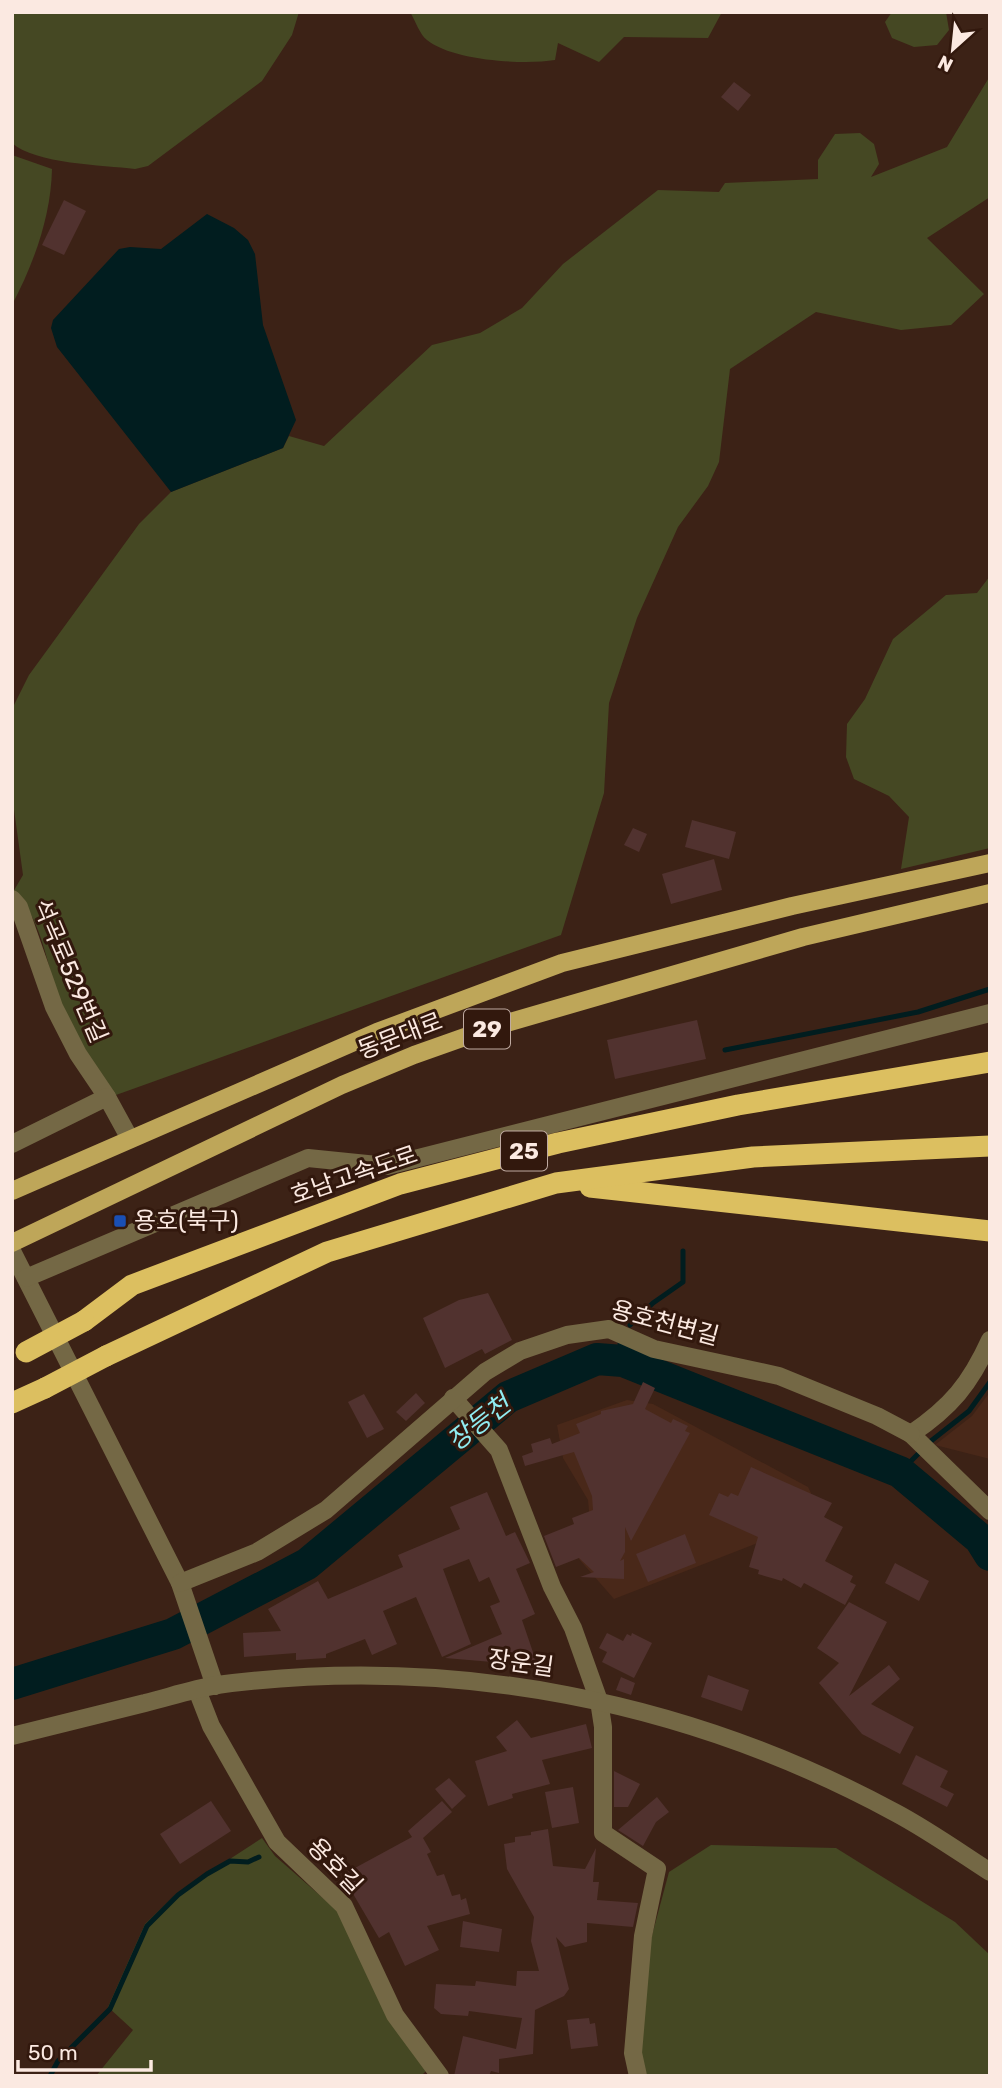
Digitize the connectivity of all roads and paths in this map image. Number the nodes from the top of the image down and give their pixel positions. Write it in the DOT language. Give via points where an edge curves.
graph roads {
  1 [pos="990,863"];
  2 [pos="990,893"];
  3 [pos="12,899"];
  4 [pos="990,1013"];
  5 [pos="990,1061"];
  6 [pos="107,1097"];
  7 [pos="130,1139"];
  8 [pos="12,1144"];
  9 [pos="990,1146"];
  10 [pos="556,1183"];
  11 [pos="12,1191"];
  12 [pos="990,1231"];
  13 [pos="12,1243"];
  14 [pos="12,1251"];
  15 [pos="26,1278"];
  16 [pos="990,1340"];
  17 [pos="19,1355"];
  18 [pos="456,1401"];
  19 [pos="12,1404"];
  20 [pos="911,1434"];
  21 [pos="990,1511"];
  22 [pos="182,1589"];
  23 [pos="213,1679"];
  24 [pos="197,1690"];
  25 [pos="599,1701"];
  26 [pos="12,1736"];
  27 [pos="990,1872"];
  28 [pos="440,2076"];
  29 [pos="638,2076"];
  1 -- 7 [label="main road, 동문대로 / 29" via="562,963 377,1032"];
  2 -- 13 [label="main road, 동문대로 / 29" via="803,937 493,1027 342,1084"];
  3 -- 6 [label="street, 석곡로529번길" via="19,907 54,1007"];
  4 -- 15 [label="street" via="387,1166 308,1158"];
  5 -- 17 [label="highway, 호남고속도로 / 25, bridge" via="738,1105 558,1143 400,1184 132,1285 85,1321"];
  6 -- 7 [label="street, 석곡로529번길"];
  6 -- 8 [label="street"];
  7 -- 11 [label="main road, 동문대로 / 29"];
  9 -- 10 [label="highway, 25" via="753,1157"];
  10 -- 12 [label="highway"];
  10 -- 19 [label="highway, 25, bridge" via="327,1252"];
  14 -- 15 [label="street"];
  15 -- 22 [label="street"];
  16 -- 20 [label="street" via="960,1394 937,1418"];
  18 -- 20 [label="street, 용호천변길" via="485,1372 520,1351 568,1335 609,1329 654,1349 779,1376"];
  18 -- 22 [label="street, 용호천변길" via="326,1510 257,1552"];
  18 -- 25 [label="street" via="499,1450"];
  20 -- 21 [label="street"];
  22 -- 23 [label="street"];
  23 -- 24 [label="street, 장운길"];
  23 -- 25 [label="street, 장운길" via="414,1677 516,1685"];
  24 -- 26 [label="street, 장운길"];
  24 -- 28 [label="street, 용호길" via="211,1726 277,1842 344,1906 395,2015"];
  25 -- 27 [label="street, 장운길" via="654,1712 779,1757 897,1813"];
  25 -- 29 [label="street" via="603,1833 657,1869 643,1936 633,2053"];
}
